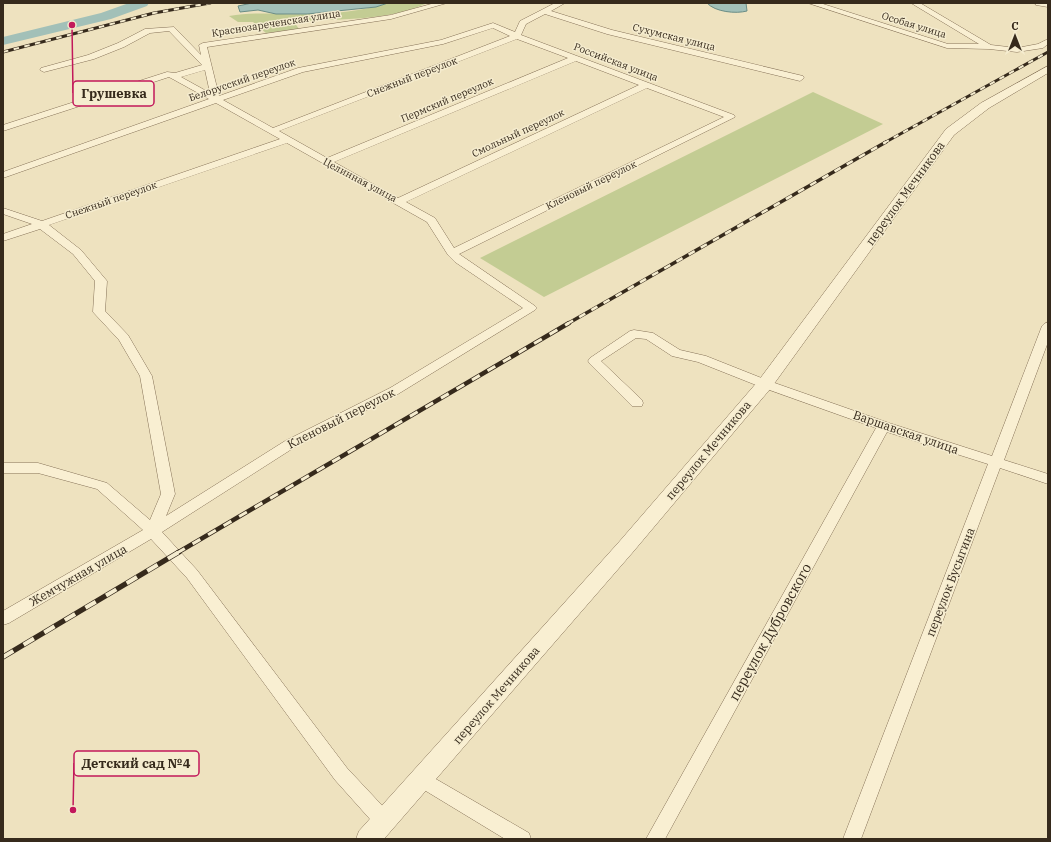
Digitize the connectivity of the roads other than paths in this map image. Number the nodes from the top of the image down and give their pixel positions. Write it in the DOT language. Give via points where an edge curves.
graph roads {
  1 [pos="443,3"];
  2 [pos="561,3"];
  3 [pos="812,3"];
  4 [pos="915,3"];
  5 [pos="1039,3"];
  6 [pos="1048,5"];
  7 [pos="545,12"];
  8 [pos="494,25"];
  9 [pos="516,36"];
  10 [pos="1048,41"];
  11 [pos="989,47"];
  12 [pos="576,58"];
  13 [pos="208,66"];
  14 [pos="1048,69"];
  15 [pos="44,70"];
  16 [pos="172,75"];
  17 [pos="800,78"];
  18 [pos="646,85"];
  19 [pos="216,100"];
  20 [pos="731,117"];
  21 [pos="3,128"];
  22 [pos="272,131"];
  23 [pos="287,140"];
  24 [pos="326,162"];
  25 [pos="3,175"];
  26 [pos="399,201"];
  27 [pos="3,211"];
  28 [pos="42,224"];
  29 [pos="3,238"];
  30 [pos="452,253"];
  31 [pos="531,308"];
  32 [pos="1048,326"];
  33 [pos="765,384"];
  34 [pos="637,403"];
  35 [pos="884,426"];
  36 [pos="996,462"];
  37 [pos="3,468"];
  38 [pos="1048,479"];
  39 [pos="153,531"];
  40 [pos="3,619"];
  41 [pos="422,779"];
  42 [pos="384,821"];
  43 [pos="368,839"];
  44 [pos="522,839"];
  45 [pos="655,839"];
  46 [pos="852,839"];
  1 -- 13 [label="street, Краснозареченская улица" via="391,17 204,45"];
  2 -- 7 [label="street"];
  3 -- 11 [label="street, Особая улица" via="947,46"];
  4 -- 11 [label="street"];
  5 -- 6 [label="street"];
  7 -- 9 [label="street" via="523,23"];
  7 -- 17 [label="street, Сухумская улица" via="610,32"];
  8 -- 9 [label="street, Российская улица"];
  8 -- 19 [label="street, Белорусский переулок" via="443,42 301,70"];
  9 -- 12 [label="street, Российская улица"];
  9 -- 22 [label="street, Снежный переулок"];
  10 -- 11 [label="street" via="1040,46 1018,50"];
  12 -- 18 [label="street, Российская улица"];
  12 -- 24 [label="street, Пермский переулок"];
  13 -- 15 [label="street" via="171,29 148,31 91,57"];
  13 -- 16 [label="street"];
  13 -- 19 [label="street, Краснозареченская улица"];
  14 -- 33 [label="street, переулок Мечникова" via="982,106 950,132"];
  16 -- 19 [label="street, Целинная улица"];
  16 -- 21 [label="street"];
  18 -- 20 [label="street, Российская улица"];
  18 -- 26 [label="street, Смольный переулок"];
  19 -- 22 [label="street, Целинная улица"];
  19 -- 25 [label="street, Белорусский переулок"];
  20 -- 30 [label="street, Кленовый переулок"];
  22 -- 23 [label="street, Целинная улица"];
  23 -- 24 [label="street, Целинная улица"];
  23 -- 28 [label="street, Снежный переулок"];
  24 -- 26 [label="street, Целинная улица"];
  26 -- 30 [label="street, Целинная улица" via="432,220"];
  27 -- 28 [label="street"];
  28 -- 29 [label="street, Снежный переулок"];
  28 -- 39 [label="street" via="77,252 101,281 99,312 124,338 146,376 168,494"];
  30 -- 31 [label="street, Целинная улица"];
  31 -- 39 [label="street, Кленовый переулок" via="394,391 290,444"];
  32 -- 36 [label="street, переулок Бусыгина"];
  33 -- 34 [label="street, Варшавская улица" via="702,359 676,352 649,336 634,334 594,361"];
  33 -- 35 [label="street, Варшавская улица"];
  33 -- 41 [label="street, переулок Мечникова"];
  35 -- 36 [label="street, Варшавская улица"];
  35 -- 45 [label="street, переулок Дубровского"];
  36 -- 38 [label="street, Варшавская улица"];
  36 -- 46 [label="street, переулок Бусыгина"];
  37 -- 39 [label="street" via="38,468 102,486"];
  39 -- 40 [label="street, Жемчужная улица"];
  39 -- 42 [label="street" via="192,574 341,774"];
  41 -- 42 [label="street, переулок Мечникова"];
  41 -- 44 [label="street"];
  42 -- 43 [label="street, переулок Мечникова"];
}
